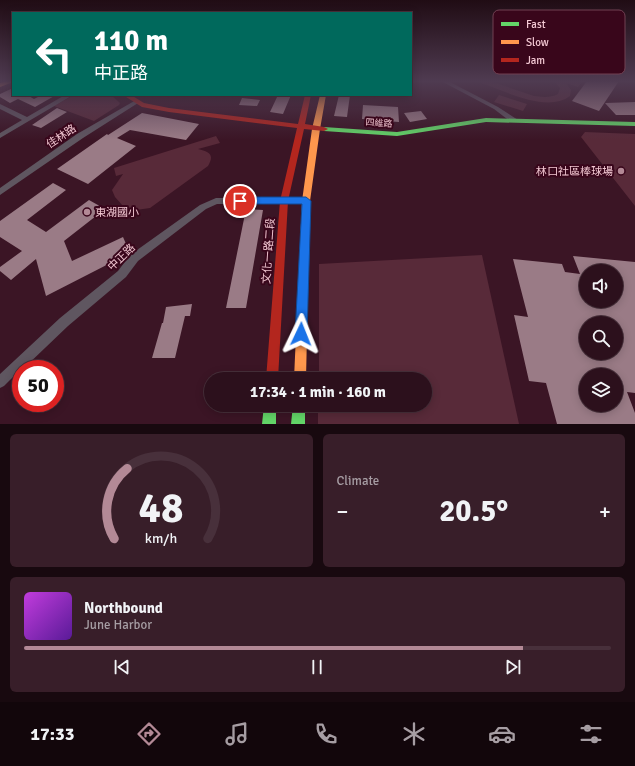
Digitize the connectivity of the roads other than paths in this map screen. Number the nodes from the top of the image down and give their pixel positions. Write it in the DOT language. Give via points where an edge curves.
graph roads {
  1 [pos="60,101"];
  2 [pos="307,101"];
  3 [pos="322,101"];
  4 [pos="482,101"];
  5 [pos="136,102"];
  6 [pos="0,106"];
  7 [pos="28,120"];
  8 [pos="514,120"];
  9 [pos="635,124"];
  10 [pos="300,126"];
  11 [pos="316,129"];
  12 [pos="0,136"];
  13 [pos="0,192"];
  14 [pos="284,201"];
  15 [pos="306,201"];
  16 [pos="272,372"];
  17 [pos="300,372"];
  18 [pos="0,382"];
  19 [pos="270,412"];
  20 [pos="299,412"];
  21 [pos="269,424"];
  22 [pos="298,424"];
  1 -- 7 [label="street"];
  2 -- 10 [label="main road, 文化一路二段"];
  3 -- 11 [label="main road"];
  4 -- 8 [label="street"];
  5 -- 10 [label="main road, 四維路" via="169,110"];
  5 -- 13 [label="street, 佳林路" via="80,136"];
  6 -- 7 [label="street"];
  7 -- 12 [label="street"];
  8 -- 9 [label="main road, 四維路"];
  8 -- 11 [label="main road, 四維路" via="486,120 397,134"];
  10 -- 11 [label="main road, 四維路"];
  10 -- 14 [label="main road, 文化一路二段"];
  11 -- 15 [label="main road"];
  14 -- 15 [label="street, 中正路"];
  14 -- 16 [label="main road, 文化一路二段"];
  14 -- 18 [label="street, 中正路" via="216,201 203,207 134,258 122,274 64,322"];
  15 -- 17 [label="main road"];
  19 -- 21 [label="main road"];
  20 -- 22 [label="main road"];
}
